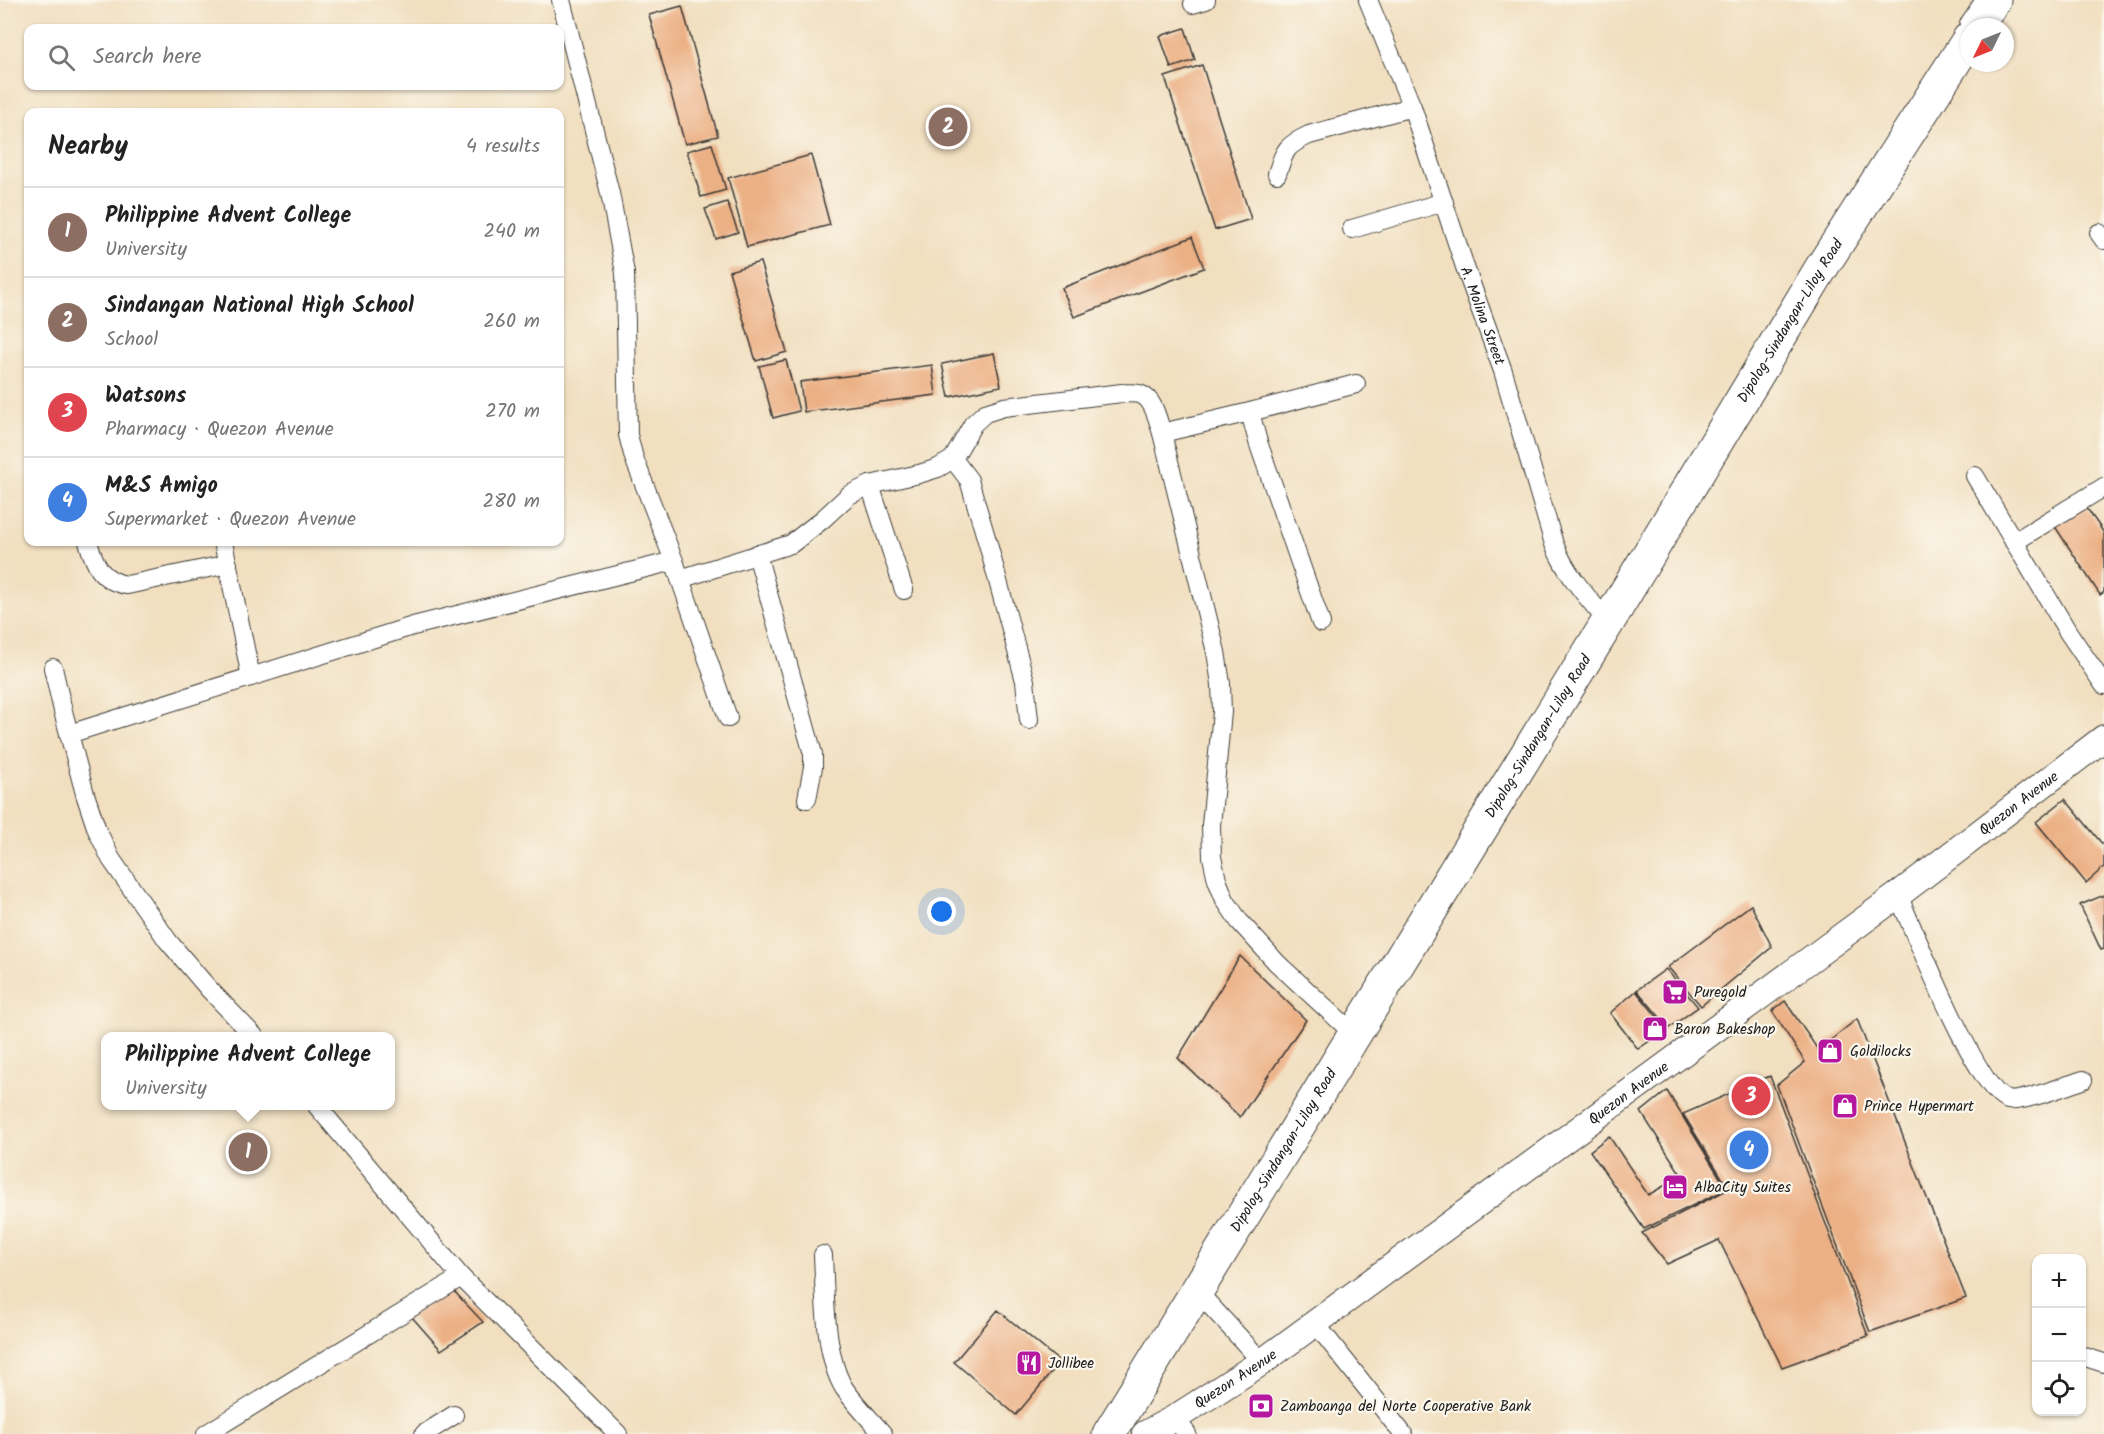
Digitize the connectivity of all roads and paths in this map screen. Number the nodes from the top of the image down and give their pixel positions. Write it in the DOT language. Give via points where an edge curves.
graph roads {
  1 [pos="561,0"];
  2 [pos="1368,0"];
  3 [pos="1994,0"];
  4 [pos="1982,18"];
  5 [pos="1960,53"];
  6 [pos="1412,107"];
  7 [pos="1277,174"];
  8 [pos="1444,202"];
  9 [pos="1352,229"];
  10 [pos="1356,384"];
  11 [pos="1250,412"];
  12 [pos="1162,433"];
  13 [pos="953,459"];
  14 [pos="1975,476"];
  15 [pos="870,485"];
  16 [pos="2103,490"];
  17 [pos="2014,542"];
  18 [pos="89,546"];
  19 [pos="224,546"];
  20 [pos="757,554"];
  21 [pos="674,561"];
  22 [pos="228,564"];
  23 [pos="680,579"];
  24 [pos="904,590"];
  25 [pos="1608,622"];
  26 [pos="1321,623"];
  27 [pos="53,668"];
  28 [pos="252,677"];
  29 [pos="2104,685"];
  30 [pos="728,718"];
  31 [pos="1029,720"];
  32 [pos="69,734"];
  33 [pos="2104,738"];
  34 [pos="807,799"];
  35 [pos="1898,895"];
  36 [pos="250,1032"];
  37 [pos="1354,1034"];
  38 [pos="2083,1080"];
  39 [pos="320,1110"];
  40 [pos="823,1255"];
  41 [pos="461,1277"];
  42 [pos="1197,1291"];
  43 [pos="1315,1323"];
  44 [pos="2086,1357"];
  45 [pos="1262,1362"];
  46 [pos="2104,1363"];
  47 [pos="454,1415"];
  48 [pos="1181,1426"];
  49 [pos="206,1434"];
  50 [pos="424,1434"];
  51 [pos="618,1434"];
  52 [pos="883,1434"];
  53 [pos="1109,1434"];
  54 [pos="1145,1434"];
  55 [pos="1403,1434"];
  1 -- 21 [label="street" via="610,193 625,273 628,435"];
  2 -- 6 [label="street, A. Molina Street"];
  3 -- 4 [label="highway"];
  5 -- 25 [label="highway, Dipolog-Sindangan-Liloy Road" via="1820,270"];
  6 -- 7 [label="street" via="1309,135 1288,147"];
  6 -- 8 [label="street, A. Molina Street"];
  8 -- 9 [label="street"];
  8 -- 25 [label="street, A. Molina Street" via="1503,371 1554,544 1568,573"];
  10 -- 11 [label="street"];
  11 -- 12 [label="street"];
  11 -- 26 [label="street"];
  12 -- 13 [label="street" via="1147,398 1140,394 1004,407 986,412 973,424"];
  12 -- 37 [label="street" via="1221,684 1222,712 1210,825 1217,880 1225,900 1247,930 1298,984"];
  13 -- 15 [label="street" via="920,474"];
  13 -- 31 [label="street" via="969,480 988,544 1025,681"];
  14 -- 17 [label="street"];
  15 -- 20 [label="street" via="849,495 796,541"];
  15 -- 24 [label="street"];
  16 -- 17 [label="street"];
  17 -- 29 [label="street"];
  18 -- 22 [label="street" via="106,578 127,585"];
  19 -- 22 [label="street"];
  20 -- 23 [label="street"];
  20 -- 34 [label="street" via="813,754"];
  21 -- 23 [label="street"];
  21 -- 28 [label="street" via="413,626"];
  22 -- 28 [label="street"];
  23 -- 30 [label="street"];
  25 -- 37 [label="highway, Dipolog-Sindangan-Liloy Road"];
  27 -- 32 [label="street"];
  28 -- 32 [label="street"];
  32 -- 36 [label="street" via="97,830 111,859 168,940"];
  33 -- 35 [label="street, Quezon Avenue"];
  35 -- 38 [label="street" via="1969,1052 1997,1095 2020,1100"];
  35 -- 43 [label="street, Quezon Avenue"];
  37 -- 42 [label="highway, Dipolog-Sindangan-Liloy Road"];
  39 -- 41 [label="street"];
  40 -- 52 [label="street" via="827,1318 836,1370 843,1387"];
  41 -- 49 [label="street"];
  41 -- 51 [label="street"];
  42 -- 45 [label="street"];
  42 -- 53 [label="highway, Dipolog-Sindangan-Liloy Road"];
  43 -- 45 [label="street, Quezon Avenue"];
  43 -- 55 [label="street"];
  44 -- 46 [label="street"];
  45 -- 48 [label="street, Quezon Avenue"];
  47 -- 50 [label="street"];
  48 -- 54 [label="street, Quezon Avenue"];
}
